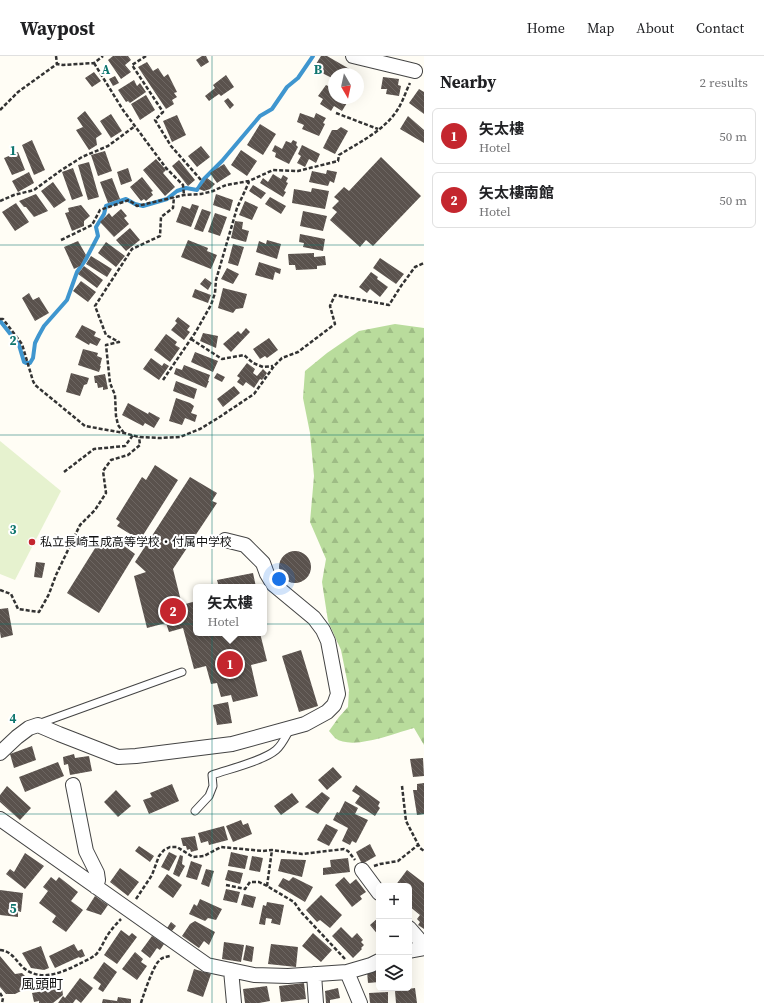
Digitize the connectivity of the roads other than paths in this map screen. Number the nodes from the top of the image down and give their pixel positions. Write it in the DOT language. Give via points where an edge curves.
graph roads {
  1 [pos="354,56"];
  2 [pos="415,71"];
  3 [pos="225,540"];
  4 [pos="182,672"];
  5 [pos="38,724"];
  6 [pos="291,727"];
  7 [pos="0,753"];
  8 [pos="73,785"];
  9 [pos="195,811"];
  10 [pos="0,819"];
  11 [pos="362,870"];
  12 [pos="96,887"];
  13 [pos="376,889"];
  14 [pos="412,932"];
  15 [pos="424,946"];
  16 [pos="412,950"];
  17 [pos="376,962"];
  18 [pos="232,970"];
  19 [pos="351,971"];
  20 [pos="314,974"];
  21 [pos="234,1003"];
  22 [pos="316,1003"];
  23 [pos="360,1003"];
  1 -- 2 [label="street"];
  3 -- 6 [label="street" via="245,545 263,563 273,584 314,618 328,641 338,694 334,705 328,712 305,724"];
  4 -- 5 [label="lane"];
  5 -- 6 [label="street" via="118,757 232,744"];
  5 -- 7 [label="street" via="23,732"];
  6 -- 9 [label="lane" via="283,741 271,753 212,774 213,786 209,796"];
  8 -- 12 [label="street" via="86,851 97,873"];
  10 -- 12 [label="street"];
  11 -- 13 [label="street"];
  12 -- 18 [label="street" via="207,965"];
  14 -- 15 [label="street"];
  15 -- 16 [label="street"];
  17 -- 19 [label="street"];
  18 -- 20 [label="street" via="254,976"];
  18 -- 21 [label="street"];
  19 -- 20 [label="street"];
  19 -- 23 [label="street"];
  20 -- 22 [label="street"];
}
